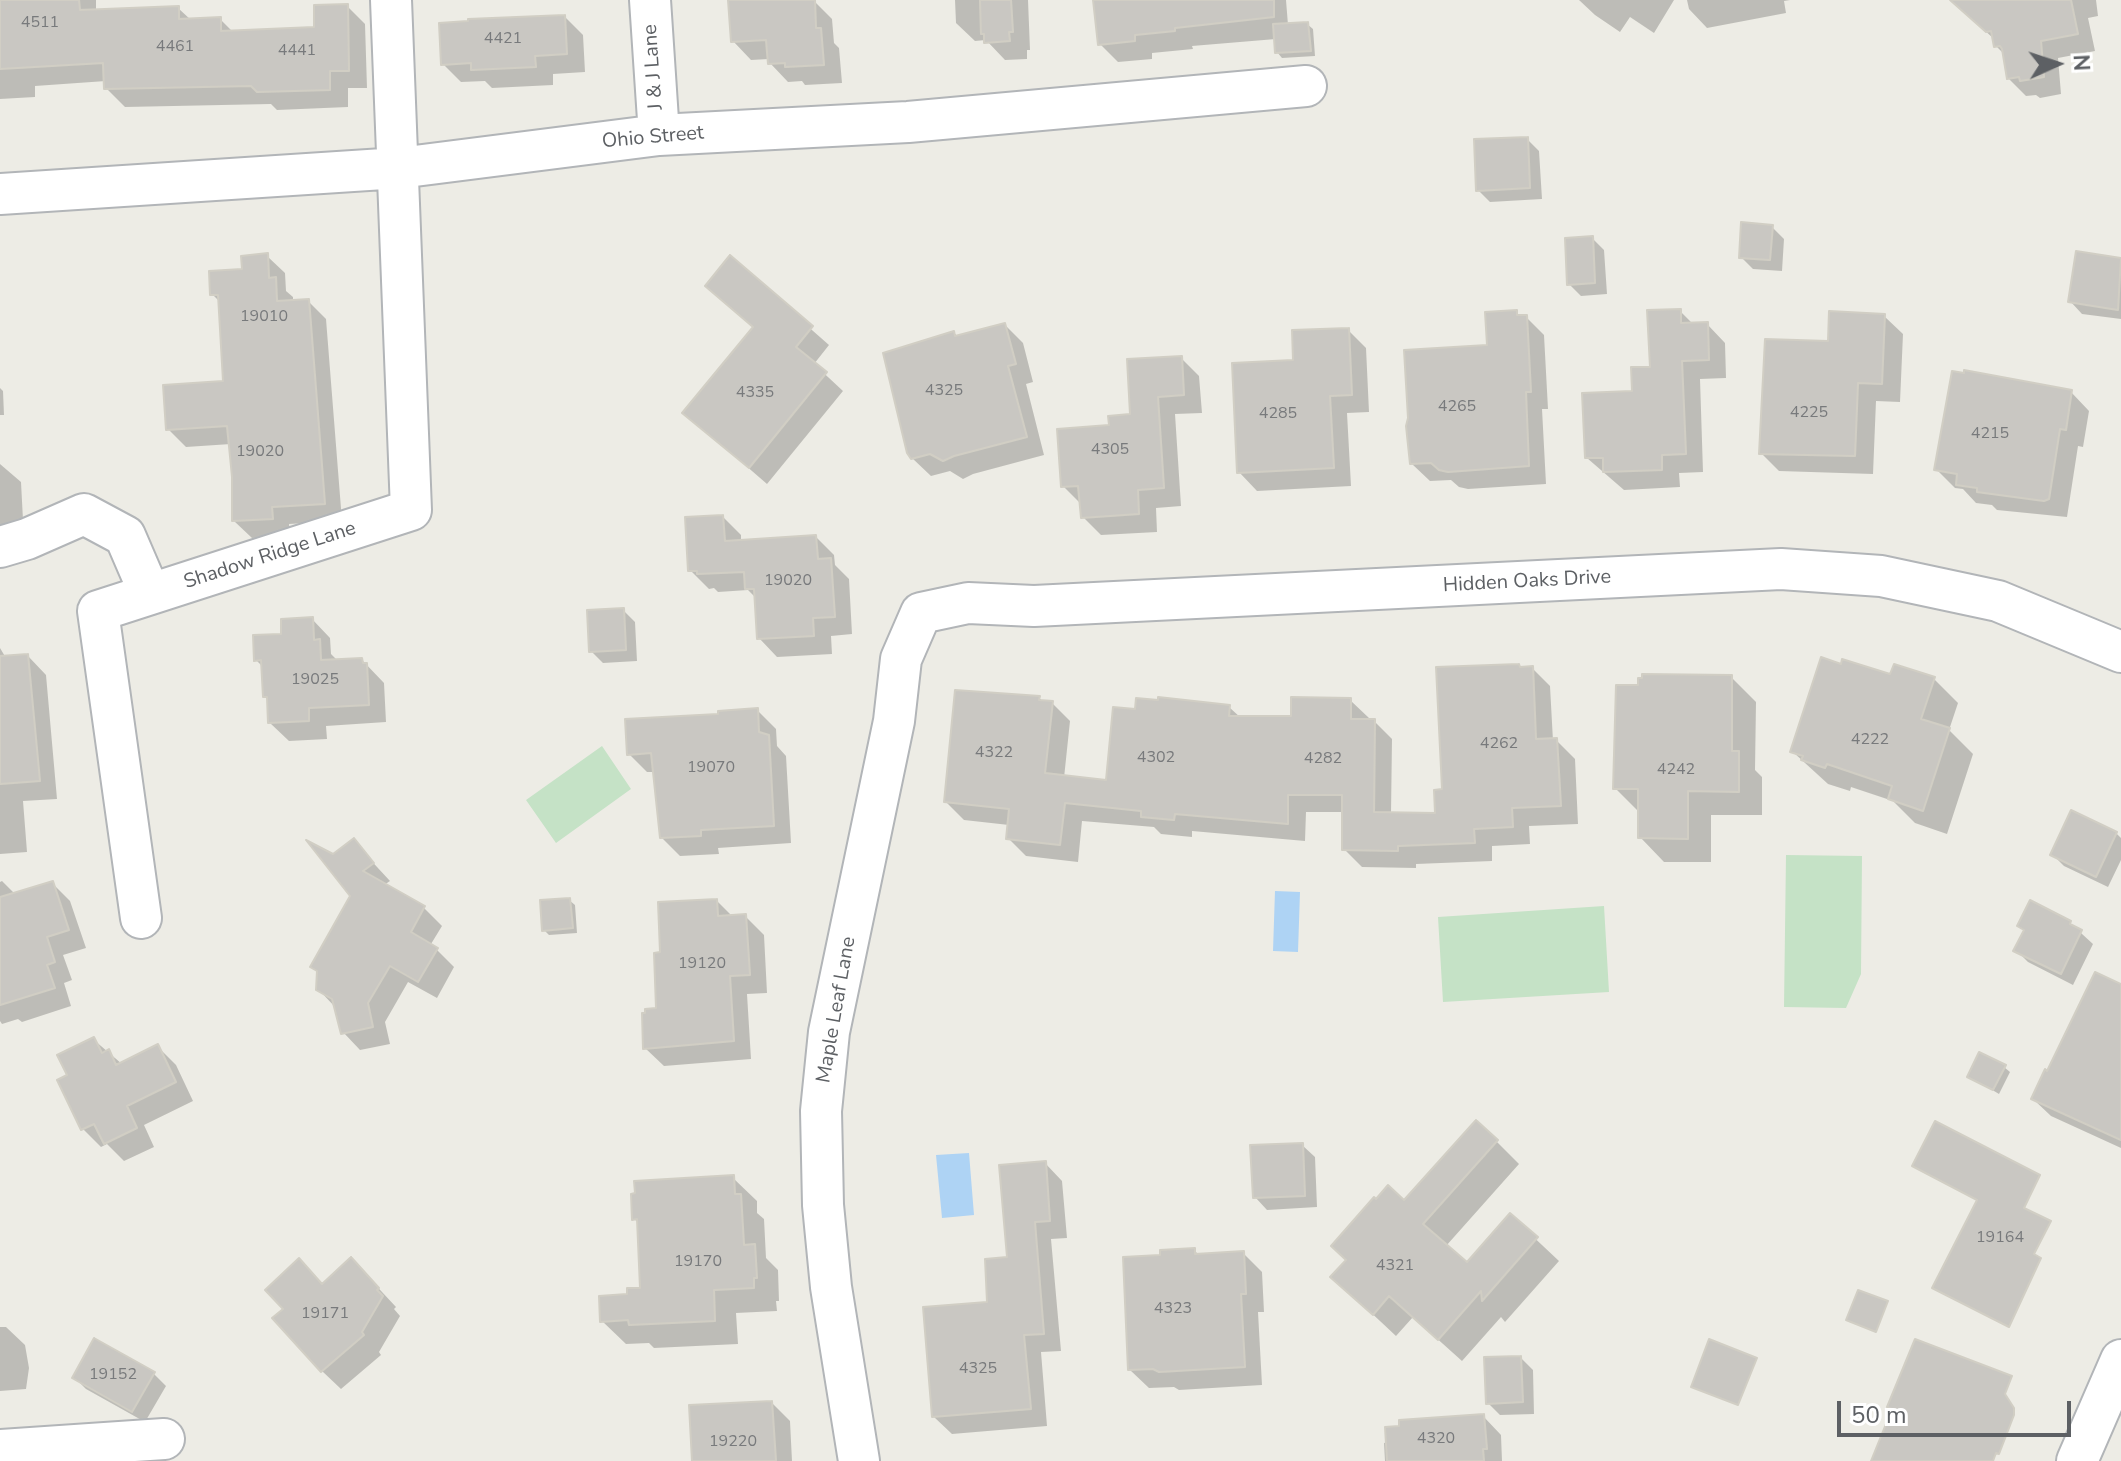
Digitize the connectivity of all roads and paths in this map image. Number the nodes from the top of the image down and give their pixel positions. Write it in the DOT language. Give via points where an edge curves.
graph roads {
  1 [pos="391,0"];
  2 [pos="650,0"];
  3 [pos="1306,86"];
  4 [pos="659,135"];
  5 [pos="399,168"];
  6 [pos="0,194"];
  7 [pos="0,547"];
  8 [pos="150,594"];
  9 [pos="921,613"];
  10 [pos="2121,652"];
  11 [pos="141,918"];
  12 [pos="2121,1360"];
  13 [pos="164,1439"];
  14 [pos="0,1450"];
  15 [pos="859,1461"];
  16 [pos="2077,1461"];
  1 -- 5 [label="street"];
  2 -- 4 [label="street, J & J Lane"];
  3 -- 4 [label="street, Ohio Street" via="908,122"];
  4 -- 5 [label="street, Ohio Street"];
  5 -- 6 [label="street, Ohio Street"];
  5 -- 8 [label="street, Shadow Ridge Lane" via="411,510"];
  7 -- 8 [label="street" via="84,514 125,536"];
  8 -- 11 [label="street, Shadow Ridge Lane" via="98,611"];
  9 -- 10 [label="street, Hidden Oaks Drive" via="968,603 1034,606 1781,569 1881,576 1998,601"];
  9 -- 15 [label="street, Maple Leaf Lane" via="901,659 894,721 829,1032 821,1111 831,1287"];
  12 -- 16 [label="street"];
  13 -- 14 [label="street"];
}
